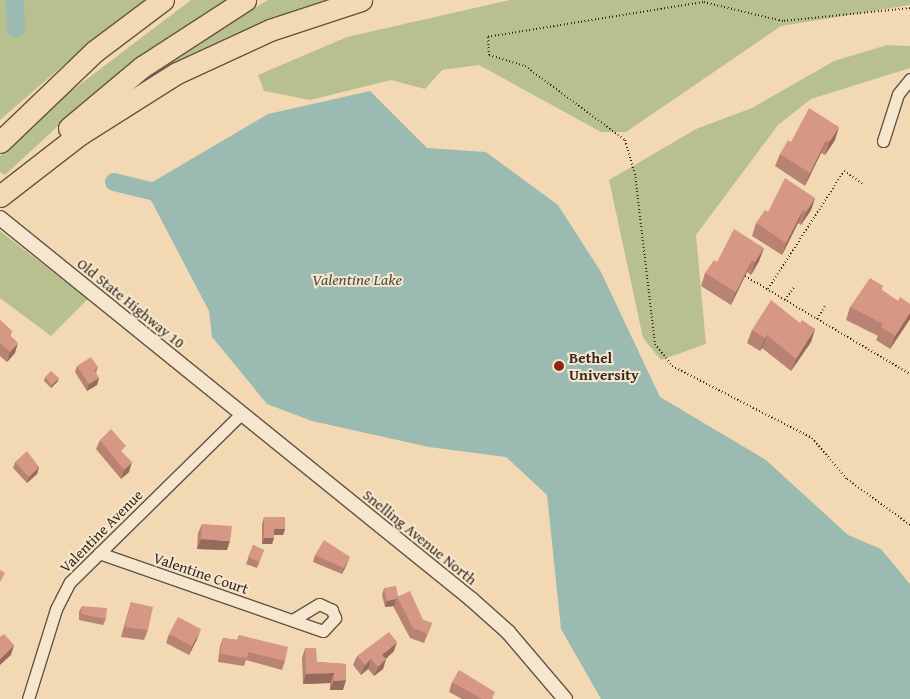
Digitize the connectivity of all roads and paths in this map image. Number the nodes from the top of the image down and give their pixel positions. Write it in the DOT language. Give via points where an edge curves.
graph roads {
  1 [pos="163,0"];
  2 [pos="178,0"];
  3 [pos="245,0"];
  4 [pos="361,0"];
  5 [pos="910,8"];
  6 [pos="910,80"];
  7 [pos="63,83"];
  8 [pos="0,142"];
  9 [pos="883,142"];
  10 [pos="862,183"];
  11 [pos="9,188"];
  12 [pos="0,218"];
  13 [pos="745,276"];
  14 [pos="794,287"];
  15 [pos="768,290"];
  16 [pos="785,300"];
  17 [pos="825,306"];
  18 [pos="817,319"];
  19 [pos="910,374"];
  20 [pos="241,414"];
  21 [pos="910,525"];
  22 [pos="99,553"];
  23 [pos="294,619"];
  24 [pos="28,699"];
  25 [pos="565,699"];
  1 -- 7 [label="highway" via="108,40"];
  2 -- 7 [label="highway"];
  3 -- 11 [label="highway" via="142,67 67,129"];
  4 -- 11 [label="highway" via="282,25 206,58 123,105"];
  5 -- 21 [label="path" via="783,21 704,2 488,37 489,55 525,66 625,140 636,174 655,344 672,366 812,438 847,479"];
  6 -- 9 [label="street" via="898,94"];
  7 -- 8 [label="highway"];
  10 -- 15 [label="path" via="844,171"];
  12 -- 20 [label="street, Old State Highway 10"];
  13 -- 15 [label="path"];
  14 -- 16 [label="path"];
  15 -- 16 [label="path"];
  16 -- 18 [label="path"];
  17 -- 18 [label="path"];
  18 -- 19 [label="path"];
  20 -- 22 [label="street, Valentine Avenue"];
  20 -- 25 [label="street, Snelling Avenue North" via="471,599 531,656"];
  22 -- 23 [label="street, Valentine Court"];
  22 -- 24 [label="street, Valentine Avenue" via="62,593"];
}
